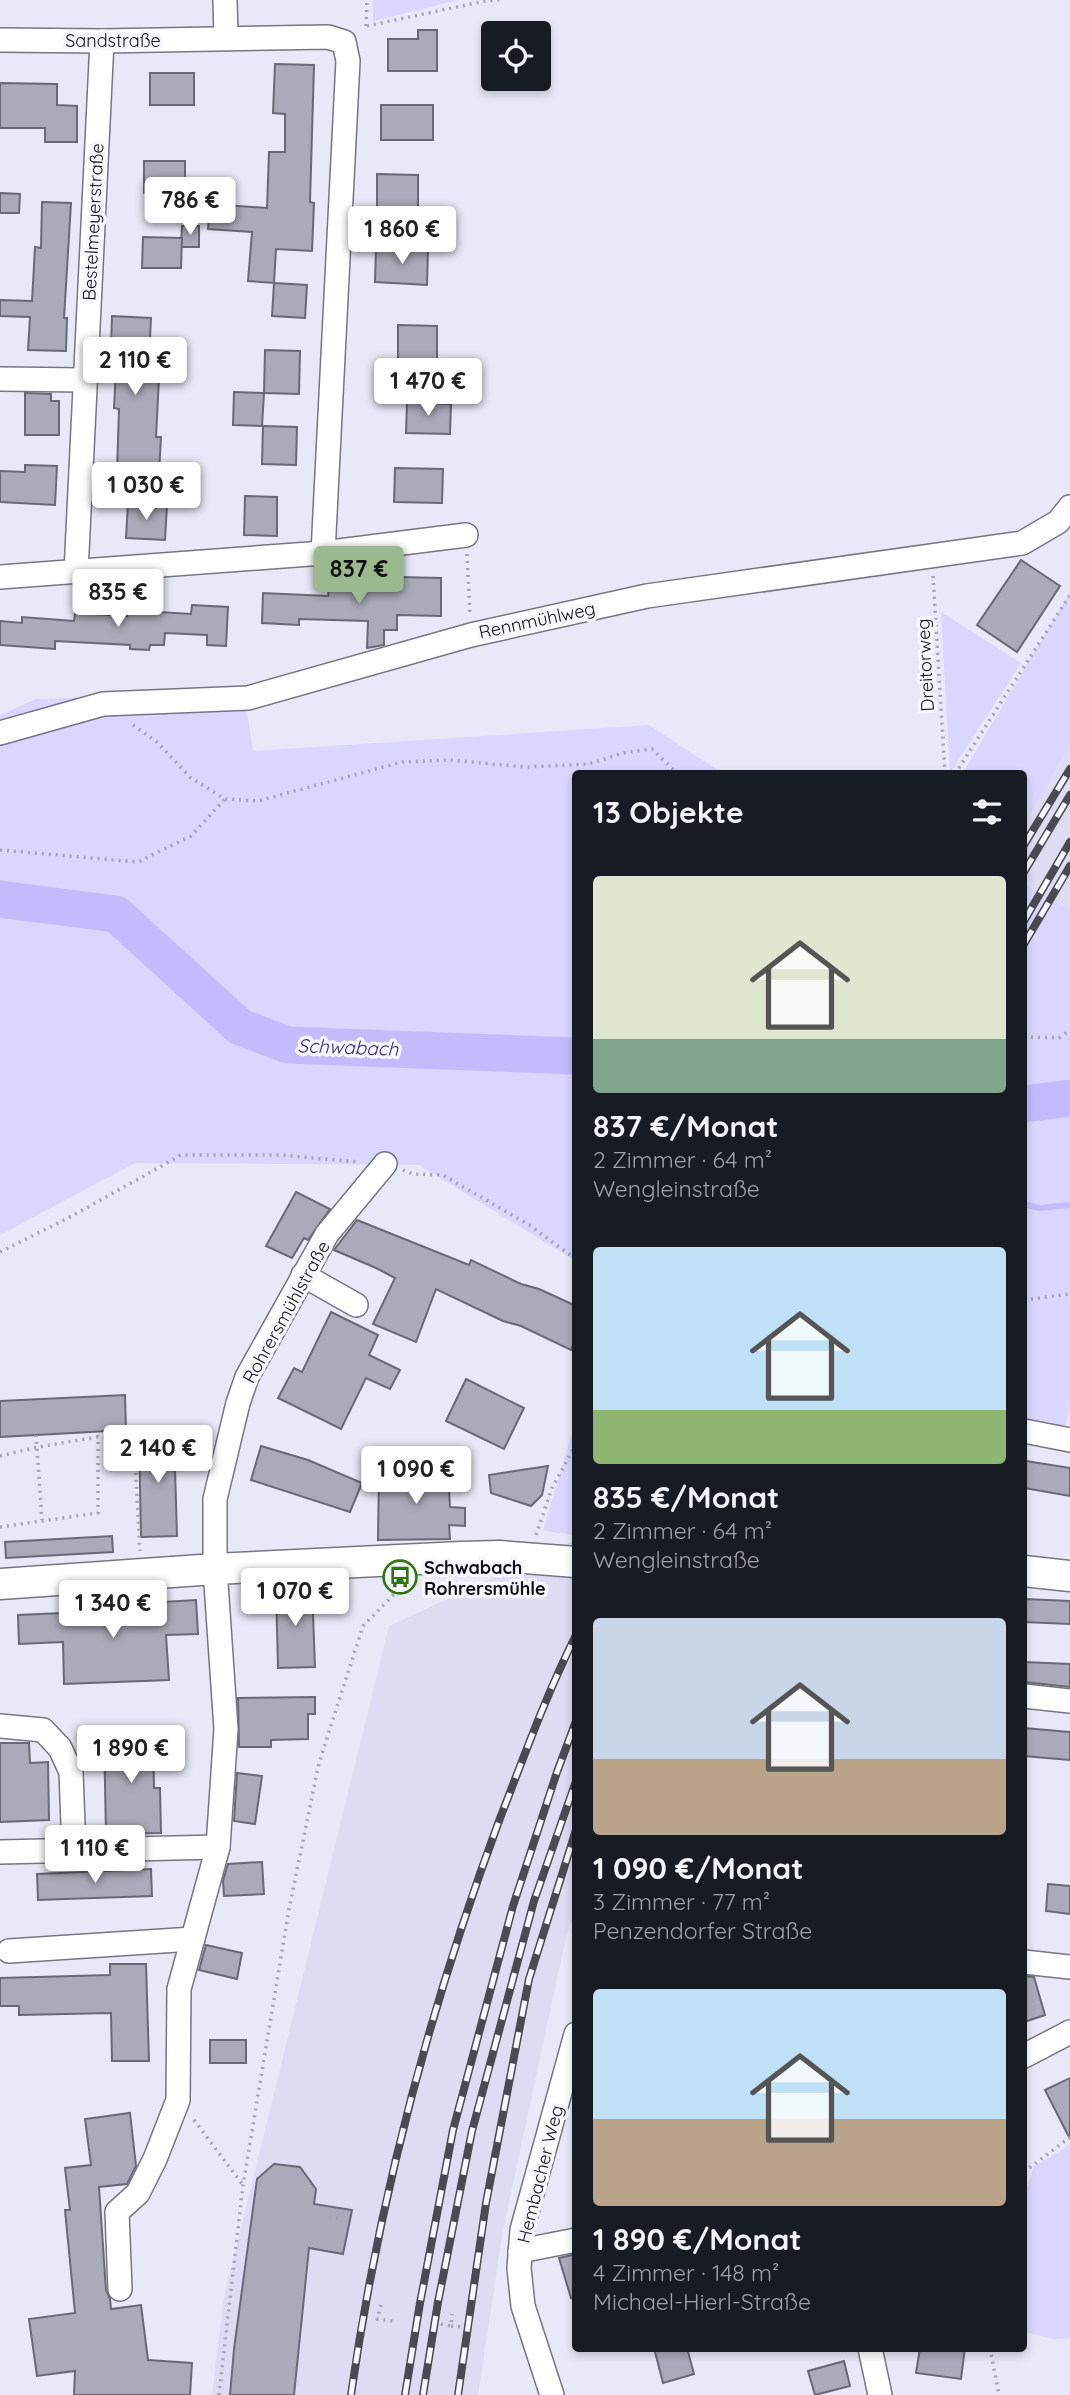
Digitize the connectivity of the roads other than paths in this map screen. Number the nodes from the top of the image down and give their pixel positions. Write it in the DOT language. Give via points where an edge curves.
graph roads {
  1 [pos="225,0"];
  2 [pos="226,38"];
  3 [pos="0,40"];
  4 [pos="102,41"];
  5 [pos="0,379"];
  6 [pos="85,380"];
  7 [pos="1070,507"];
  8 [pos="466,535"];
  9 [pos="323,553"];
  10 [pos="76,572"];
  11 [pos="0,577"];
  12 [pos="0,733"];
  13 [pos="385,1164"];
  14 [pos="303,1275"];
  15 [pos="356,1305"];
  16 [pos="1027,1432"];
  17 [pos="1070,1440"];
  18 [pos="572,1562"];
  19 [pos="215,1569"];
  20 [pos="1027,1571"];
  21 [pos="1070,1576"];
  22 [pos="0,1584"];
  23 [pos="1027,1696"];
  24 [pos="1070,1701"];
  25 [pos="0,1726"];
  26 [pos="218,1847"];
  27 [pos="74,1851"];
  28 [pos="0,1852"];
  29 [pos="193,1939"];
  30 [pos="9,1951"];
  31 [pos="1027,1962"];
  32 [pos="1070,1967"];
  33 [pos="1070,2032"];
  34 [pos="572,2049"];
  35 [pos="1027,2054"];
  36 [pos="572,2241"];
  37 [pos="520,2251"];
  38 [pos="120,2289"];
  39 [pos="871,2352"];
  40 [pos="552,2395"];
  41 [pos="880,2395"];
  1 -- 2 [label="street"];
  2 -- 4 [label="street, Sandstraße"];
  2 -- 9 [label="street, Sandstraße" via="328,37 344,42 348,61"];
  3 -- 4 [label="street, Sandstraße"];
  4 -- 6 [label="street, Bestelmeyerstraße"];
  5 -- 6 [label="street"];
  6 -- 10 [label="street, Bestelmeyerstraße"];
  7 -- 12 [label="street, Rennmühlweg" via="1058,522 1022,543 647,596 471,635 248,698 103,704"];
  8 -- 9 [label="street"];
  9 -- 10 [label="street"];
  10 -- 11 [label="street"];
  13 -- 14 [label="street, Rohrersmühlstraße" via="327,1234"];
  14 -- 15 [label="street"];
  14 -- 19 [label="street, Rohrersmühlstraße" via="247,1377 238,1404 215,1499"];
  16 -- 17 [label="street"];
  18 -- 19 [label="main road" via="499,1556"];
  19 -- 22 [label="main road"];
  19 -- 26 [label="street, Rohrersmühlstraße" via="226,1730"];
  20 -- 21 [label="main road"];
  23 -- 24 [label="street"];
  25 -- 27 [label="street" via="43,1730 60,1748 71,1772"];
  26 -- 27 [label="street"];
  26 -- 29 [label="street, Rohrersmühlstraße"];
  27 -- 28 [label="street"];
  29 -- 30 [label="street"];
  29 -- 38 [label="street, Rohrersmühlstraße" via="179,1989 178,2099 138,2193 117,2211"];
  31 -- 32 [label="street"];
  33 -- 35 [label="street"];
  34 -- 37 [label="street, Hembacher Weg"];
  36 -- 37 [label="street"];
  37 -- 40 [label="street, Hembacher Weg" via="523,2306"];
  39 -- 41 [label="street"];
}
